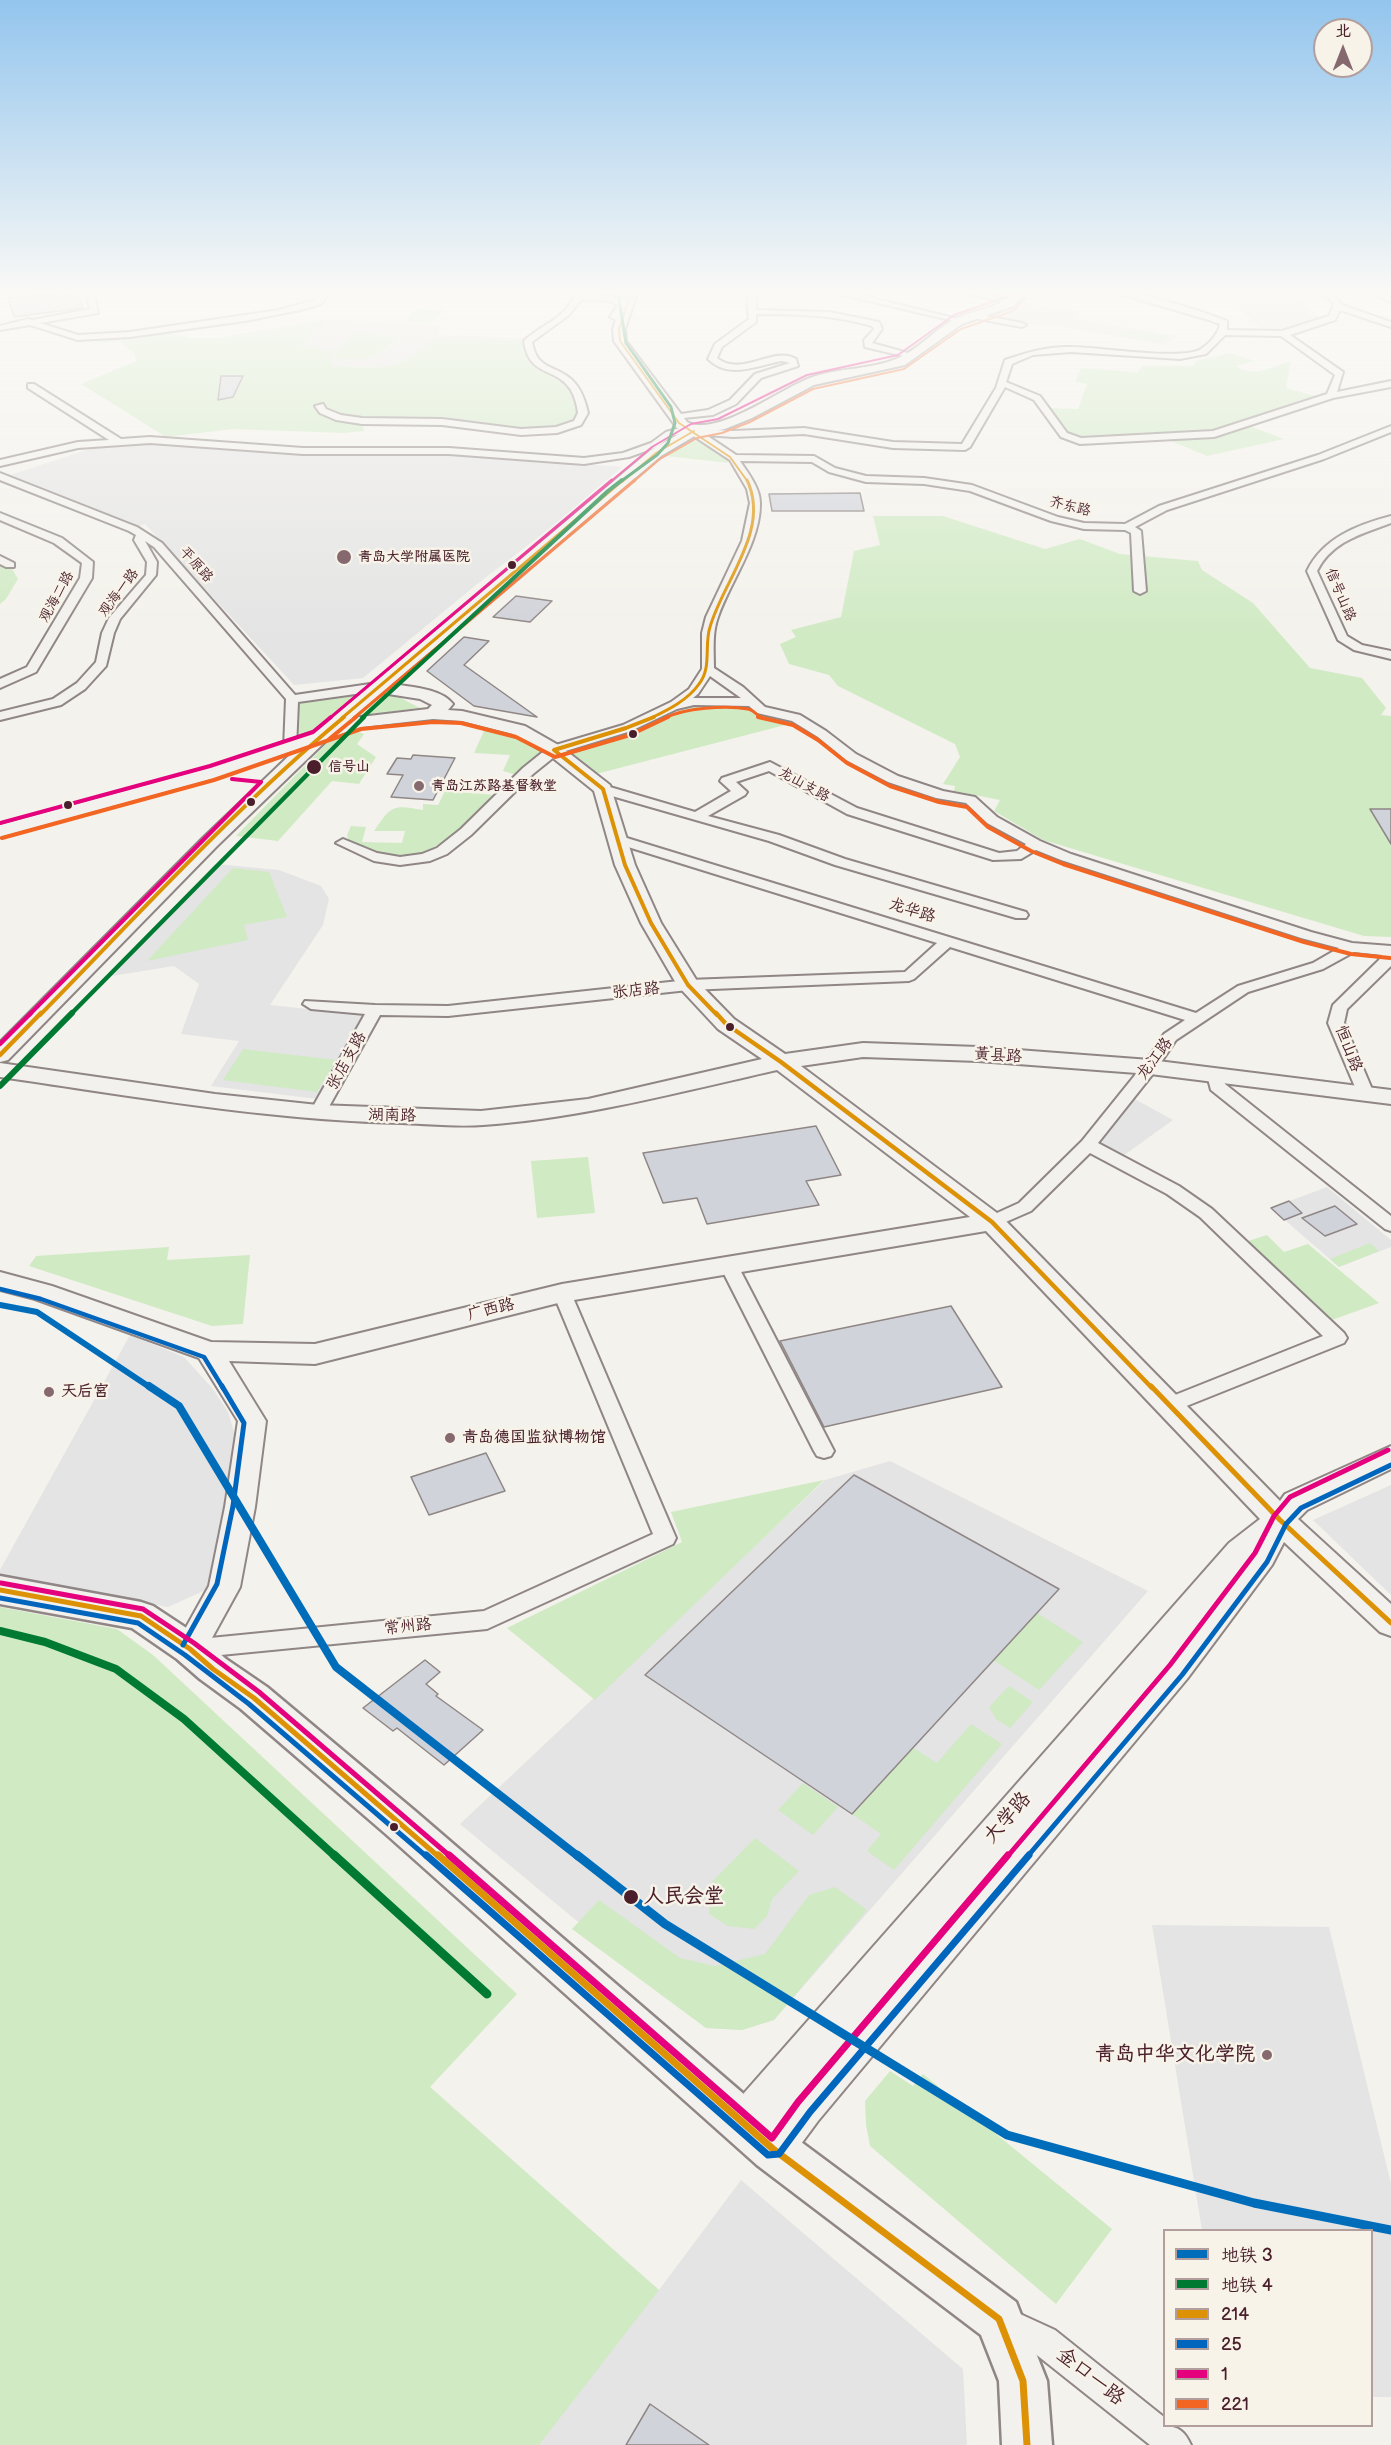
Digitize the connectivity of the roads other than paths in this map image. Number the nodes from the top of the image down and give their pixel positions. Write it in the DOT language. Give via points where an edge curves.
graph roads {
  1 [pos="64,407"];
  2 [pos="321,407"];
  3 [pos="582,407"];
  4 [pos="670,407"];
  5 [pos="722,407"];
  6 [pos="762,407"];
  7 [pos="988,407"];
  8 [pos="1044,407"];
  9 [pos="1297,407"];
  10 [pos="677,417"];
  11 [pos="1391,429"];
  12 [pos="694,431"];
  13 [pos="119,442"];
  14 [pos="734,458"];
  15 [pos="0,463"];
  16 [pos="0,476"];
  17 [pos="0,516"];
  18 [pos="1391,519"];
  19 [pos="1127,527"];
  20 [pos="142,534"];
  21 [pos="1140,591"];
  22 [pos="1391,654"];
  23 [pos="708,669"];
  24 [pos="0,684"];
  25 [pos="378,687"];
  26 [pos="292,699"];
  27 [pos="753,702"];
  28 [pos="675,705"];
  29 [pos="438,709"];
  30 [pos="0,716"];
  31 [pos="354,717"];
  32 [pos="317,739"];
  33 [pos="290,748"];
  34 [pos="554,750"];
  35 [pos="212,774"];
  36 [pos="279,780"];
  37 [pos="603,789"];
  38 [pos="696,817"];
  39 [pos="0,831"];
  40 [pos="617,839"];
  41 [pos="343,843"];
  42 [pos="1035,844"];
  43 [pos="1021,915"];
  44 [pos="948,941"];
  45 [pos="1352,947"];
  46 [pos="1391,951"];
  47 [pos="688,985"];
  48 [pos="311,1004"];
  49 [pos="375,1010"];
  50 [pos="1196,1018"];
  51 [pos="781,1062"];
  52 [pos="1150,1067"];
  53 [pos="1,1068"];
  54 [pos="1215,1075"];
  55 [pos="1366,1094"];
  56 [pos="1391,1097"];
  57 [pos="318,1112"];
  58 [pos="1088,1145"];
  59 [pos="992,1222"];
  60 [pos="1391,1225"];
  61 [pos="728,1264"];
  62 [pos="0,1281"];
  63 [pos="562,1293"];
  64 [pos="210,1351"];
  65 [pos="1167,1406"];
  66 [pos="824,1451"];
  67 [pos="1391,1457"];
  68 [pos="1280,1520"];
  69 [pos="0,1590"];
  70 [pos="1391,1623"];
  71 [pos="190,1649"];
  72 [pos="758,2136"];
  73 [pos="999,2319"];
  74 [pos="1027,2445"];
  75 [pos="1175,2445"];
  1 -- 13 [label="street"];
  2 -- 3 [label="street" via="339,418 442,422 500,431 556,430 578,423 584,413"];
  4 -- 10 [label="main road"];
  5 -- 10 [label="street" via="710,413"];
  6 -- 12 [label="main road" via="720,426"];
  7 -- 12 [label="street" via="965,447 893,445 804,431"];
  8 -- 9 [label="street" via="1064,435 1080,441 1214,434"];
  10 -- 12 [label="main road"];
  11 -- 19 [label="street, 齐东路" via="1321,457 1163,508"];
  12 -- 13 [label="street" via="669,434 654,445 626,455 584,461 449,451 303,451 150,440"];
  12 -- 14 [label="street"];
  12 -- 25 [label="main road" via="656,453"];
  13 -- 15 [label="street" via="78,446"];
  14 -- 19 [label="street, 齐东路" via="814,459 832,470 866,479 972,488 1084,526"];
  14 -- 23 [label="street" via="752,489 755,510 747,541 712,616"];
  16 -- 20 [label="street, 平原路"];
  17 -- 24 [label="street, 观海二路" via="50,536 88,562 86,579 32,669"];
  18 -- 22 [label="street, 信号山路" via="1335,542 1317,555 1312,571 1342,638 1358,648"];
  19 -- 21 [label="street" via="1136,531"];
  20 -- 26 [label="street, 平原路" via="158,545"];
  20 -- 30 [label="street, 观海一路" via="139,540 152,562 151,575 115,618 102,663 81,686 57,702"];
  23 -- 27 [label="street"];
  23 -- 28 [label="street" via="694,691"];
  25 -- 26 [label="street"];
  25 -- 29 [label="main road" via="424,695"];
  25 -- 31 [label="main road"];
  26 -- 33 [label="street"];
  27 -- 28 [label="street" via="694,701"];
  27 -- 42 [label="street" via="761,710 796,718 851,757 893,779 970,800 992,820"];
  28 -- 34 [label="street" via="627,728"];
  29 -- 31 [label="main road"];
  29 -- 34 [label="main road" via="519,730"];
  31 -- 32 [label="main road"];
  31 -- 36 [label="main road"];
  32 -- 33 [label="main road"];
  32 -- 36 [label="main road"];
  33 -- 35 [label="main road"];
  34 -- 37 [label="main road"];
  34 -- 41 [label="street" via="442,851 400,861 374,857"];
  35 -- 36 [label="main road" via="242,771"];
  35 -- 39 [label="main road"];
  36 -- 53 [label="main road" via="254,812"];
  37 -- 38 [label="street"];
  37 -- 40 [label="main road"];
  38 -- 42 [label="street, 龙山支路" via="740,792 727,781 771,766 852,811 998,857 1021,855"];
  38 -- 43 [label="street"];
  40 -- 44 [label="street, 龙华路"];
  40 -- 47 [label="main road" via="651,923"];
  42 -- 45 [label="street" via="1066,858"];
  44 -- 47 [label="street, 张店路" via="909,976"];
  44 -- 50 [label="street, 龙华路"];
  45 -- 46 [label="street"];
  45 -- 50 [label="street, 龙江路" via="1318,966 1243,989"];
  46 -- 55 [label="street, 恒山路" via="1386,962 1339,1008 1336,1023"];
  47 -- 49 [label="street, 张店路" via="448,1011"];
  47 -- 51 [label="main road" via="726,1024"];
  48 -- 49 [label="street, 张店路"];
  49 -- 57 [label="street, 张店支路"];
  50 -- 52 [label="street, 龙江路" via="1170,1037"];
  51 -- 52 [label="main road, 黄县路" via="863,1050"];
  51 -- 57 [label="main road, 湖南路" via="588,1106 481,1118"];
  51 -- 59 [label="main road"];
  52 -- 54 [label="main road, 黄县路"];
  52 -- 58 [label="street, 龙江路"];
  53 -- 57 [label="main road, 湖南路" via="215,1101"];
  54 -- 55 [label="main road, 黄县路"];
  54 -- 60 [label="street" via="1217,1086"];
  55 -- 56 [label="main road, 黄县路"];
  58 -- 59 [label="street, 龙江路" via="1025,1206"];
  58 -- 65 [label="street" via="1173,1190 1206,1213 1337,1338"];
  59 -- 61 [label="main road, 广西路"];
  59 -- 65 [label="main road"];
  61 -- 63 [label="main road, 广西路"];
  61 -- 66 [label="street"];
  62 -- 64 [label="main road, 广西路" via="43,1292"];
  63 -- 64 [label="main road, 广西路" via="315,1354"];
  63 -- 71 [label="street, 常州路" via="665,1538 486,1620"];
  64 -- 71 [label="main road" via="252,1421 224,1587"];
  65 -- 68 [label="main road"];
  67 -- 68 [label="main road, 大学路" via="1296,1502"];
  68 -- 70 [label="main road"];
  68 -- 72 [label="main road, 大学路" via="1261,1557 1176,1670 804,2107"];
  69 -- 71 [label="main road" via="141,1616"];
  71 -- 72 [label="main road" via="392,1815"];
  72 -- 73 [label="main road"];
  73 -- 74 [label="main road" via="1023,2381"];
  73 -- 75 [label="street, 金口一路" via="1044,2341"];
}
